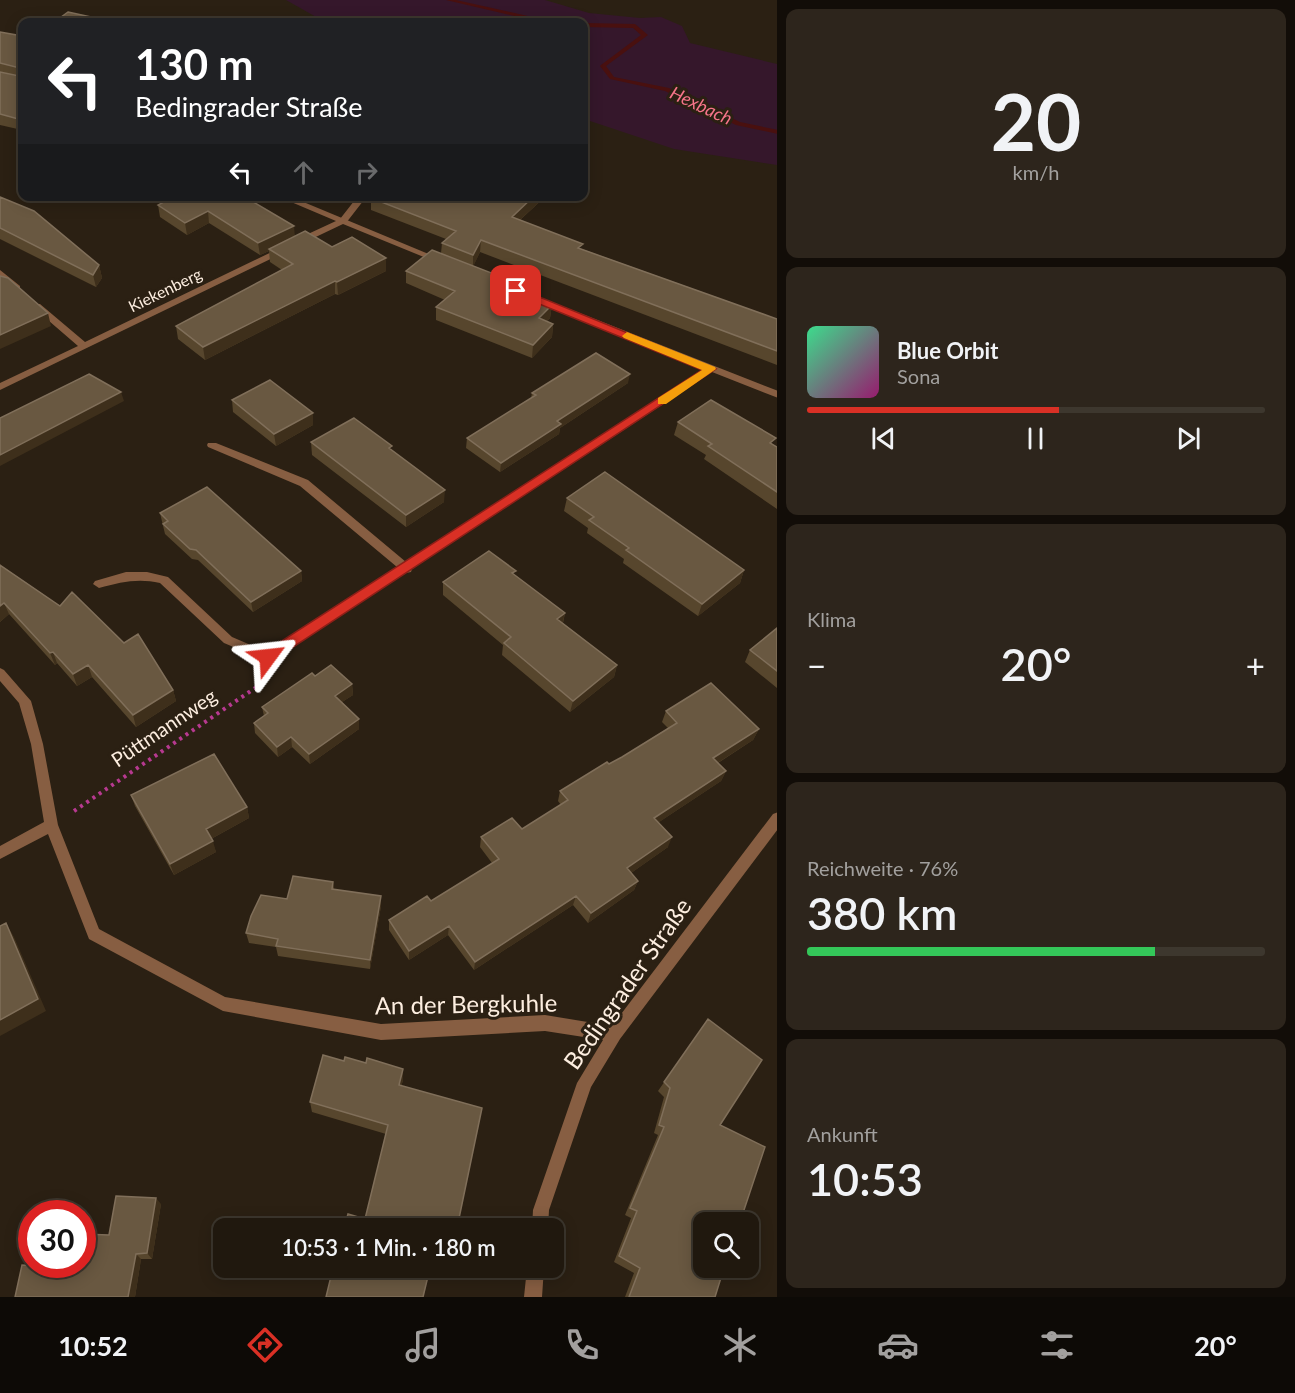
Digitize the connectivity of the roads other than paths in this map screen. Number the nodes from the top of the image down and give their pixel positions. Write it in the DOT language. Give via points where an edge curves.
graph roads {
  1 [pos="293,201"];
  2 [pos="359,201"];
  3 [pos="343,221"];
  4 [pos="451,264"];
  5 [pos="0,273"];
  6 [pos="527,295"];
  7 [pos="84,346"];
  8 [pos="711,369"];
  9 [pos="0,387"];
  10 [pos="777,395"];
  11 [pos="212,445"];
  12 [pos="407,569"];
  13 [pos="99,584"];
  14 [pos="0,673"];
  15 [pos="777,818"];
  16 [pos="51,825"];
  17 [pos="0,853"];
  18 [pos="615,1034"];
  19 [pos="541,1218"];
  20 [pos="535,1278"];
  21 [pos="533,1297"];
  1 -- 3 [label="street"];
  2 -- 3 [label="street"];
  3 -- 4 [label="street"];
  3 -- 7 [label="street, Kiekenberg"];
  5 -- 7 [label="street"];
  6 -- 8 [label="street"];
  7 -- 9 [label="street, Kiekenberg"];
  8 -- 10 [label="street"];
  8 -- 12 [label="street"];
  11 -- 12 [label="street" via="304,483"];
  12 -- 13 [label="street" via="268,657 228,640 164,580 126,576"];
  14 -- 16 [label="street, An der Bergkuhle" via="26,701"];
  15 -- 18 [label="street, Bedingrader Straße"];
  16 -- 17 [label="street"];
  16 -- 18 [label="street, An der Bergkuhle" via="94,934 223,1004 381,1032 545,1023"];
  18 -- 19 [label="street, Bedingrader Straße" via="585,1083"];
  20 -- 21 [label="street"];
}
